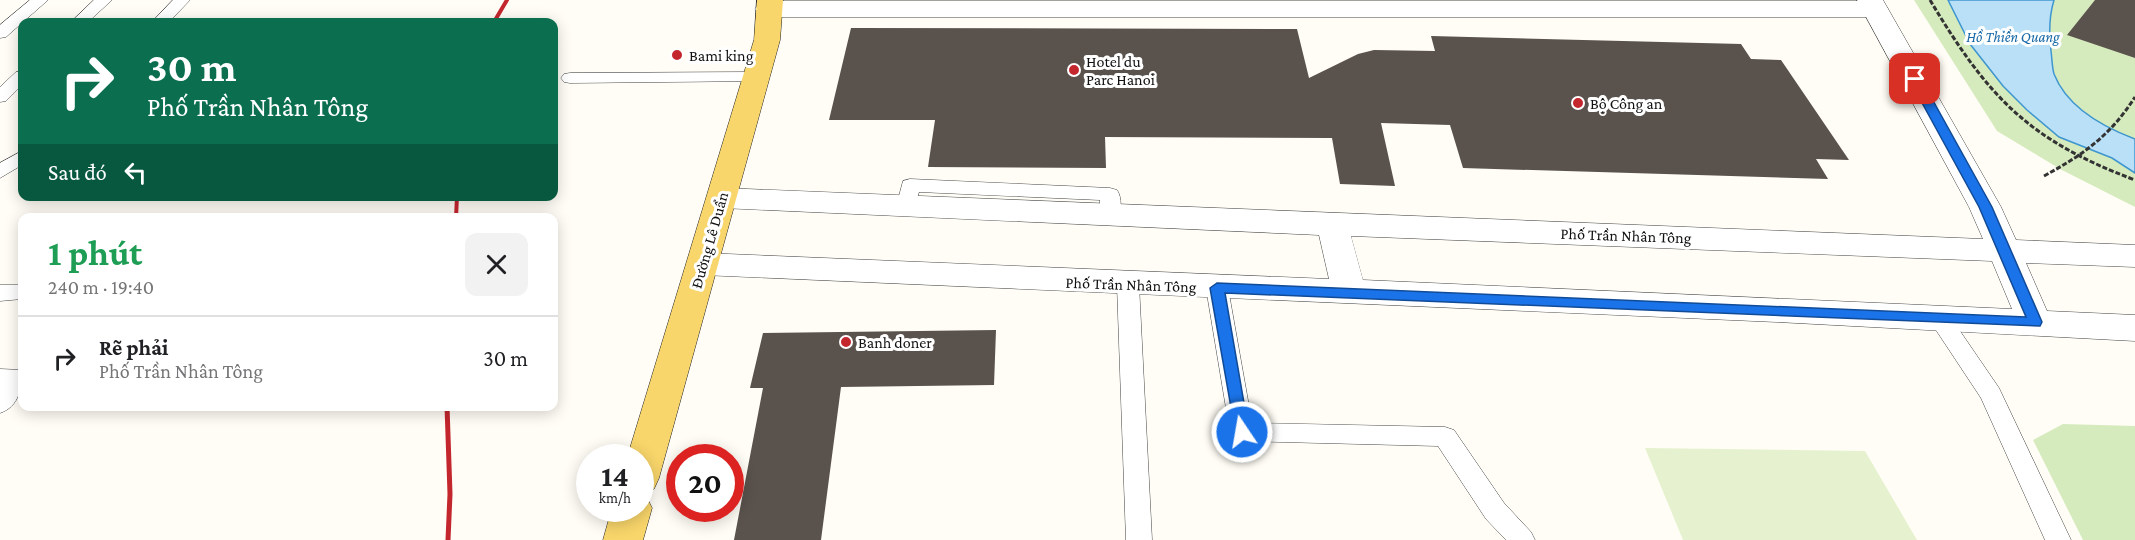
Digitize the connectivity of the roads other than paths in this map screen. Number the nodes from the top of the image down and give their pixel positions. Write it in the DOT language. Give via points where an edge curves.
graph roads {
  1 [pos="40,0"];
  2 [pos="104,0"];
  3 [pos="182,0"];
  4 [pos="769,4"];
  5 [pos="1154,4"];
  6 [pos="1873,4"];
  7 [pos="18,18"];
  8 [pos="18,18"];
  9 [pos="84,18"];
  10 [pos="164,18"];
  11 [pos="0,33"];
  12 [pos="756,76"];
  13 [pos="570,78"];
  14 [pos="18,80"];
  15 [pos="0,97"];
  16 [pos="18,160"];
  17 [pos="0,172"];
  18 [pos="722,198"];
  19 [pos="1332,223"];
  20 [pos="2003,251"];
  21 [pos="2135,256"];
  22 [pos="702,264"];
  23 [pos="1128,285"];
  24 [pos="1217,288"];
  25 [pos="18,292"];
  26 [pos="0,293"];
  27 [pos="1349,293"];
  28 [pos="1939,318"];
  29 [pos="2035,322"];
  30 [pos="2135,328"];
  31 [pos="0,378"];
  32 [pos="18,378"];
  33 [pos="18,379"];
  34 [pos="0,404"];
  35 [pos="650,444"];
  36 [pos="628,522"];
  37 [pos="623,540"];
  38 [pos="1139,540"];
  39 [pos="1522,540"];
  40 [pos="2058,540"];
  1 -- 8 [label="lane"];
  2 -- 9 [label="lane"];
  3 -- 10 [label="lane"];
  4 -- 5 [label="street"];
  4 -- 12 [label="main road, Đường Lê Duẩn" via="766,40"];
  5 -- 6 [label="street"];
  6 -- 20 [label="street" via="1985,207"];
  7 -- 11 [label="lane"];
  12 -- 13 [label="lane"];
  12 -- 18 [label="main road, Đường Lê Duẩn"];
  14 -- 15 [label="lane"];
  16 -- 17 [label="lane"];
  18 -- 19 [label="street, Phố Trần Nhân Tông"];
  18 -- 22 [label="main road, Đường Lê Duẩn"];
  19 -- 20 [label="street, Phố Trần Nhân Tông"];
  19 -- 27 [label="street"];
  20 -- 21 [label="street, Phố Trần Nhân Tông"];
  20 -- 29 [label="street"];
  22 -- 23 [label="street, Phố Trần Nhân Tông"];
  22 -- 35 [label="main road, Đường Lê Duẩn"];
  23 -- 24 [label="street, Phố Trần Nhân Tông"];
  23 -- 38 [label="lane"];
  24 -- 27 [label="street, Phố Trần Nhân Tông"];
  24 -- 39 [label="lane" via="1242,432 1445,437 1495,511"];
  25 -- 26 [label="lane"];
  27 -- 28 [label="street, Phố Trần Nhân Tông"];
  28 -- 29 [label="street, Phố Trần Nhân Tông"];
  28 -- 40 [label="lane" via="1991,393"];
  29 -- 30 [label="street, Phố Trần Nhân Tông"];
  31 -- 32 [label="lane"];
  33 -- 34 [label="lane"];
  36 -- 37 [label="main road"];
}
